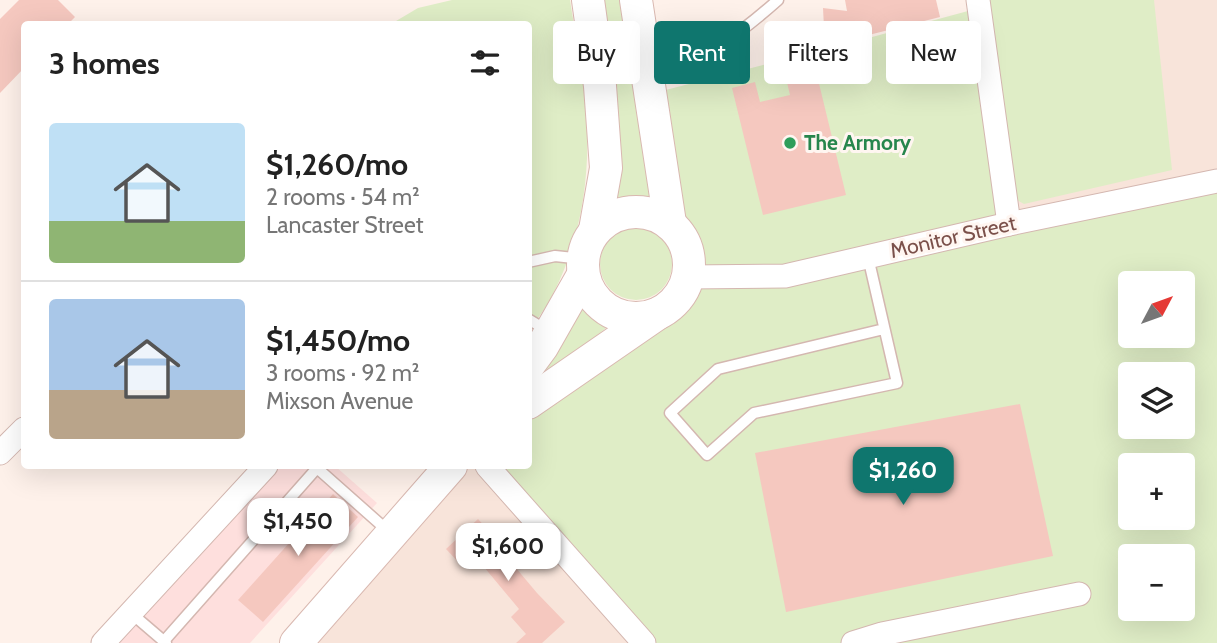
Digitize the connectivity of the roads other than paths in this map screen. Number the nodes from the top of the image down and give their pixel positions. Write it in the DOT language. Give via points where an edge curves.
graph roads {
  1 [pos="588,0"];
  2 [pos="636,0"];
  3 [pos="778,0"];
  4 [pos="978,0"];
  5 [pos="647,76"];
  6 [pos="1217,181"];
  7 [pos="670,223"];
  8 [pos="1009,224"];
  9 [pos="595,230"];
  10 [pos="868,257"];
  11 [pos="532,261"];
  12 [pos="583,267"];
  13 [pos="688,277"];
  14 [pos="657,314"];
  15 [pos="540,326"];
  16 [pos="884,329"];
  17 [pos="532,353"];
  18 [pos="532,400"];
  19 [pos="21,432"];
  20 [pos="0,453"];
  21 [pos="263,469"];
  22 [pos="316,469"];
  23 [pos="318,469"];
  24 [pos="447,469"];
  25 [pos="490,469"];
  26 [pos="391,534"];
  27 [pos="1079,594"];
  28 [pos="131,613"];
  29 [pos="165,642"];
  30 [pos="103,643"];
  31 [pos="296,643"];
  32 [pos="644,643"];
  33 [pos="853,643"];
  1 -- 9 [label="street" via="606,169"];
  2 -- 5 [label="street"];
  3 -- 5 [label="lane" via="746,29 705,53"];
  4 -- 8 [label="street"];
  5 -- 7 [label="street"];
  6 -- 8 [label="street, Monitor Street"];
  7 -- 9 [label="street" via="655,215 631,212 608,219"];
  7 -- 13 [label="street" via="687,247"];
  8 -- 10 [label="street, Monitor Street"];
  9 -- 12 [label="street" via="587,243"];
  10 -- 13 [label="street, Monitor Street" via="785,276"];
  10 -- 16 [label="lane"];
  11 -- 12 [label="lane" via="555,256"];
  12 -- 14 [label="street" via="589,290 611,312 642,318"];
  12 -- 15 [label="street"];
  13 -- 14 [label="street" via="682,293"];
  14 -- 18 [label="street"];
  15 -- 17 [label="street"];
  16 -- 16 [label="lane" via="897,383 754,413 707,455 670,412 718,369"];
  19 -- 20 [label="street"];
  21 -- 28 [label="street"];
  22 -- 29 [label="lane"];
  23 -- 26 [label="lane"];
  24 -- 26 [label="street"];
  25 -- 32 [label="street"];
  26 -- 31 [label="street"];
  27 -- 33 [label="street"];
  28 -- 29 [label="lane"];
  28 -- 30 [label="street"];
}
